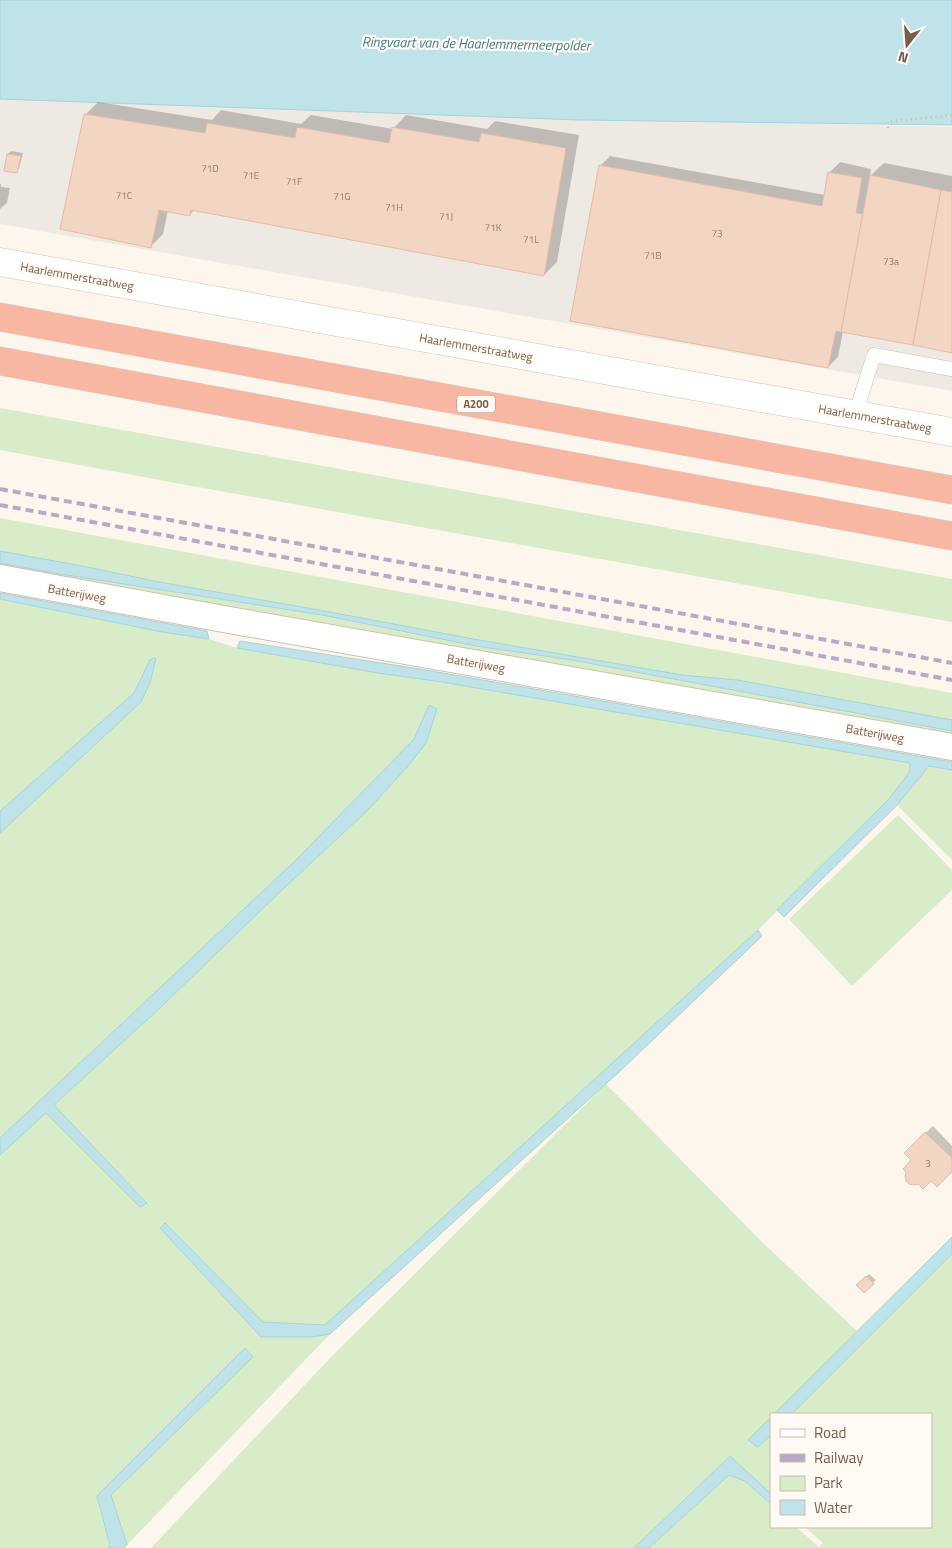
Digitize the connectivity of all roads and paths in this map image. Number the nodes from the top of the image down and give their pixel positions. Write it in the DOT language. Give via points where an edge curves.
graph roads {
  1 [pos="952,115"];
  2 [pos="888,128"];
  3 [pos="0,262"];
  4 [pos="0,317"];
  5 [pos="0,361"];
  6 [pos="952,369"];
  7 [pos="855,415"];
  8 [pos="952,432"];
  9 [pos="952,490"];
  10 [pos="952,536"];
  11 [pos="0,578"];
  12 [pos="952,747"];
  1 -- 2 [label="path" via="887,122"];
  3 -- 7 [label="main road, Haarlemmerstraatweg"];
  4 -- 9 [label="highway, A200"];
  5 -- 10 [label="highway"];
  6 -- 7 [label="lane" via="874,355"];
  7 -- 8 [label="main road, Haarlemmerstraatweg"];
  11 -- 12 [label="street, Batterijweg"];
}
